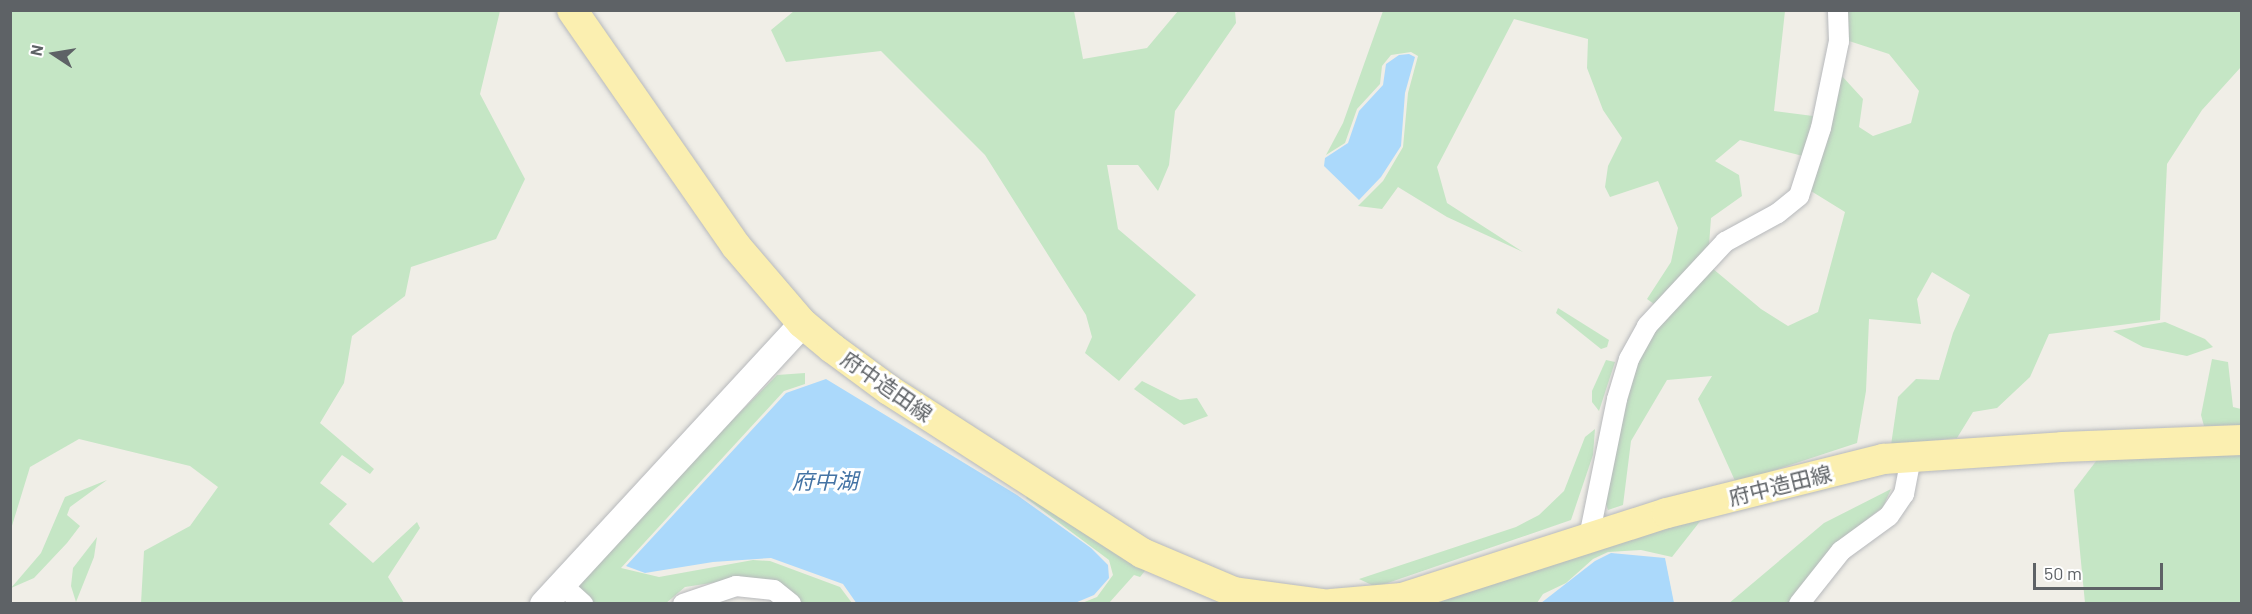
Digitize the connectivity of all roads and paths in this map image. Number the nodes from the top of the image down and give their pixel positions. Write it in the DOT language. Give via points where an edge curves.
graph roads {
  1 [pos="572,10"];
  2 [pos="1838,10"];
  3 [pos="802,323"];
  4 [pos="2241,440"];
  5 [pos="1911,457"];
  6 [pos="1589,537"];
  7 [pos="561,584"];
  8 [pos="543,603"];
  9 [pos="583,603"];
  10 [pos="683,603"];
  11 [pos="791,603"];
  12 [pos="1323,603"];
  13 [pos="1331,603"];
  14 [pos="1799,603"];
  1 -- 3 [label="main road, 府中造田線" via="702,200"];
  2 -- 6 [label="street" via="1839,41 1823,117 1799,196 1778,213 1725,242 1647,326 1629,359 1617,399"];
  3 -- 7 [label="street"];
  3 -- 12 [label="main road, 府中造田線" via="889,390 1142,553 1234,592"];
  4 -- 5 [label="main road, 府中造田線"];
  5 -- 6 [label="main road, 府中造田線" via="1883,459 1778,483"];
  5 -- 14 [label="street" via="1904,494 1889,516 1841,551"];
  6 -- 13 [label="main road, 府中造田線" via="1402,598"];
  7 -- 8 [label="street"];
  7 -- 9 [label="street"];
  10 -- 11 [label="street" via="736,586 774,590"];
}
